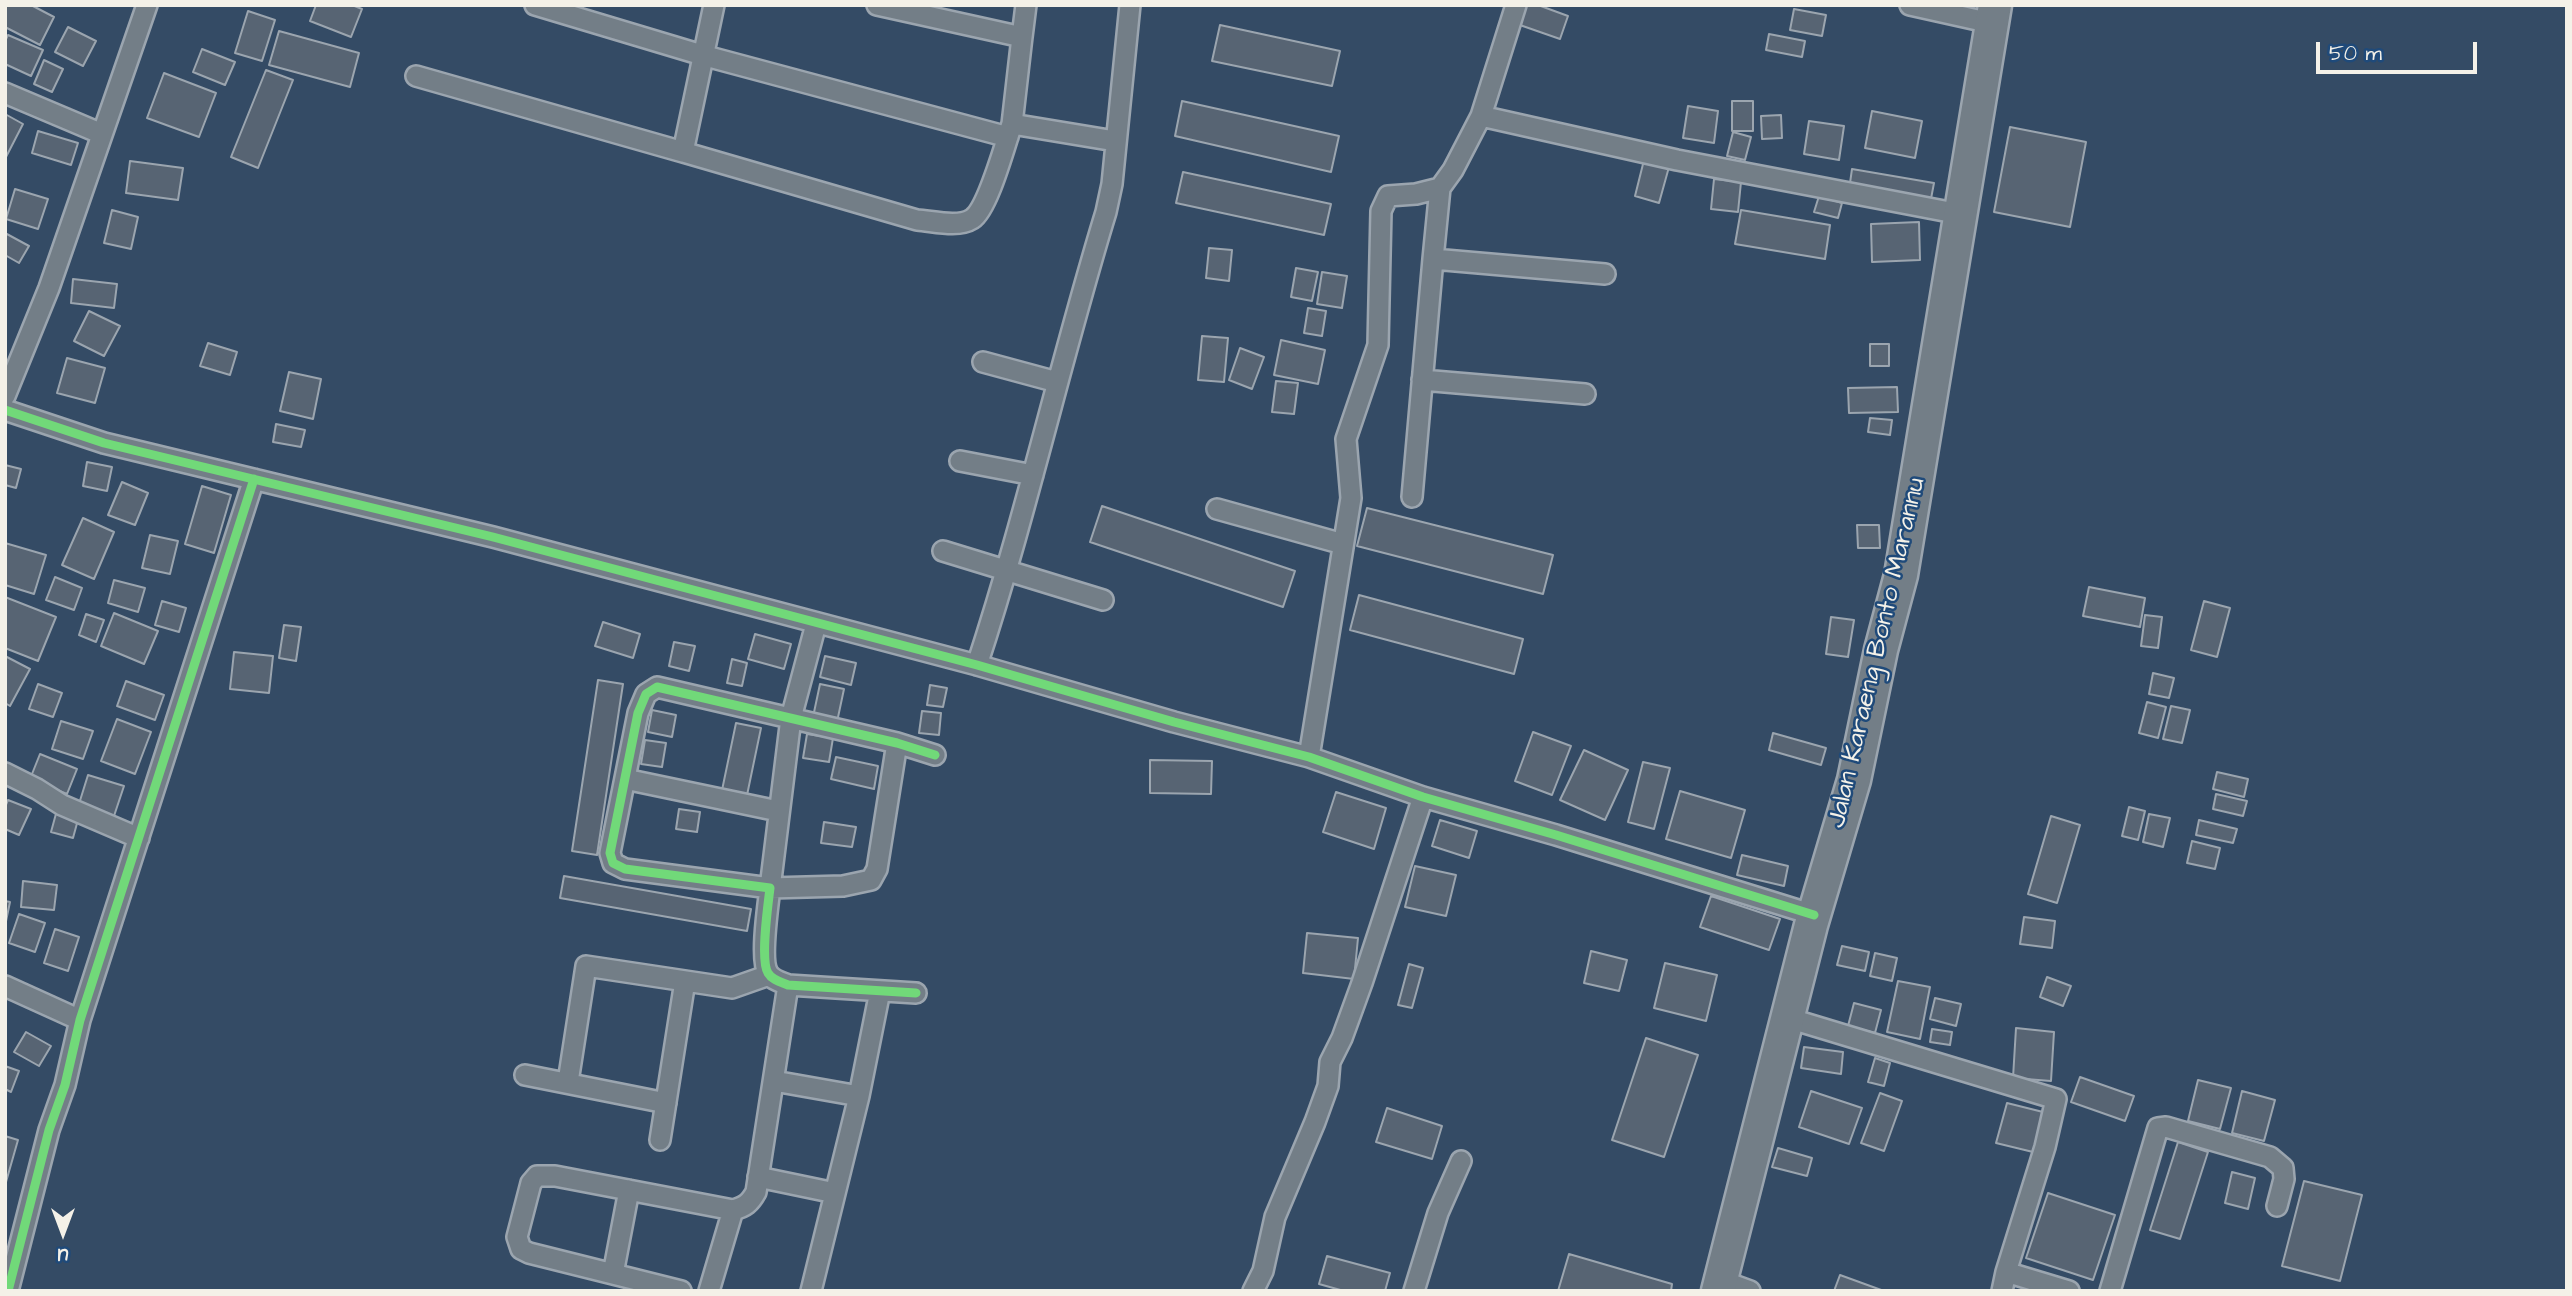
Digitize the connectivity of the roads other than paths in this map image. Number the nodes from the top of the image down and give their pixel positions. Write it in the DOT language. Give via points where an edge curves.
graph roads {
  1 [pos="147,5"];
  2 [pos="536,5"];
  3 [pos="714,5"];
  4 [pos="877,5"];
  5 [pos="1026,5"];
  6 [pos="1130,5"];
  7 [pos="1516,5"];
  8 [pos="1910,5"];
  9 [pos="1993,14"];
  10 [pos="1022,37"];
  11 [pos="702,55"];
  12 [pos="416,76"];
  13 [pos="5,93"];
  14 [pos="1481,116"];
  15 [pos="1010,130"];
  16 [pos="102,134"];
  17 [pos="1115,141"];
  18 [pos="683,152"];
  19 [pos="1440,188"];
  20 [pos="1960,214"];
  21 [pos="1433,259"];
  22 [pos="1605,274"];
  23 [pos="983,362"];
  24 [pos="1422,380"];
  25 [pos="1057,382"];
  26 [pos="5,394"];
  27 [pos="1585,394"];
  28 [pos="5,410"];
  29 [pos="960,461"];
  30 [pos="1033,475"];
  31 [pos="254,479"];
  32 [pos="1412,497"];
  33 [pos="1217,509"];
  34 [pos="1343,544"];
  35 [pos="943,551"];
  36 [pos="1008,570"];
  37 [pos="1102,600"];
  38 [pos="816,624"];
  39 [pos="977,665"];
  40 [pos="791,718"];
  41 [pos="897,743"];
  42 [pos="935,755"];
  43 [pos="1309,757"];
  44 [pos="5,774"];
  45 [pos="625,779"];
  46 [pos="1423,797"];
  47 [pos="778,811"];
  48 [pos="139,838"];
  49 [pos="770,888"];
  50 [pos="1814,915"];
  51 [pos="769,975"];
  52 [pos="685,981"];
  53 [pos="788,985"];
  54 [pos="5,986"];
  55 [pos="880,991"];
  56 [pos="916,993"];
  57 [pos="1788,1018"];
  58 [pos="80,1020"];
  59 [pos="525,1075"];
  60 [pos="774,1081"];
  61 [pos="568,1082"];
  62 [pos="859,1096"];
  63 [pos="666,1103"];
  64 [pos="660,1140"];
  65 [pos="1461,1161"];
  66 [pos="758,1177"];
  67 [pos="629,1190"];
  68 [pos="835,1193"];
  69 [pos="2277,1206"];
  70 [pos="733,1210"];
  71 [pos="613,1274"];
  72 [pos="2004,1282"];
  73 [pos="1719,1286"];
  74 [pos="8,1291"];
  75 [pos="681,1291"];
  76 [pos="709,1291"];
  77 [pos="811,1291"];
  78 [pos="1253,1291"];
  79 [pos="1414,1291"];
  80 [pos="1751,1291"];
  81 [pos="2069,1291"];
  82 [pos="2110,1291"];
  1 -- 16 [label="street"];
  2 -- 11 [label="street"];
  3 -- 11 [label="street"];
  4 -- 10 [label="street"];
  5 -- 10 [label="street"];
  6 -- 17 [label="street"];
  7 -- 14 [label="street"];
  8 -- 9 [label="street"];
  9 -- 20 [label="main road, Jalan Karaeng Bonto Marannu"];
  10 -- 15 [label="street"];
  11 -- 15 [label="street"];
  11 -- 18 [label="street"];
  12 -- 18 [label="street"];
  13 -- 16 [label="street"];
  14 -- 19 [label="street"];
  14 -- 20 [label="street"];
  15 -- 17 [label="street"];
  15 -- 18 [label="street" via="985,204 971,220 957,223 917,220"];
  16 -- 26 [label="street"];
  17 -- 25 [label="street" via="1106,212"];
  19 -- 21 [label="street"];
  19 -- 34 [label="street" via="1388,196 1381,211 1378,345 1346,439 1352,488"];
  20 -- 50 [label="main road, Jalan Karaeng Bonto Marannu" via="1901,575 1854,780"];
  21 -- 22 [label="street"];
  21 -- 24 [label="street"];
  23 -- 25 [label="street"];
  24 -- 27 [label="street"];
  24 -- 32 [label="street"];
  25 -- 30 [label="street"];
  28 -- 31 [label="street" via="104,443"];
  29 -- 30 [label="street"];
  30 -- 36 [label="street"];
  31 -- 38 [label="street" via="493,537"];
  31 -- 48 [label="street"];
  33 -- 34 [label="street"];
  34 -- 43 [label="street"];
  35 -- 36 [label="street"];
  36 -- 37 [label="street"];
  36 -- 39 [label="street"];
  38 -- 39 [label="street"];
  38 -- 40 [label="street"];
  39 -- 43 [label="street"];
  40 -- 41 [label="street"];
  40 -- 45 [label="street" via="657,687 642,699"];
  40 -- 47 [label="street"];
  41 -- 42 [label="street"];
  41 -- 49 [label="street" via="877,869 871,880 843,886"];
  43 -- 46 [label="street"];
  44 -- 48 [label="street"];
  45 -- 47 [label="street"];
  45 -- 49 [label="street" via="611,847 613,863 625,869"];
  46 -- 50 [label="street"];
  46 -- 78 [label="street" via="1366,972 1330,1062 1328,1086 1275,1217 1264,1271"];
  47 -- 49 [label="street"];
  48 -- 58 [label="street"];
  49 -- 51 [label="street" via="765,959"];
  50 -- 57 [label="main road, Jalan Karaeng Bonto Marannu"];
  51 -- 52 [label="street" via="732,988"];
  51 -- 53 [label="street"];
  52 -- 61 [label="street" via="586,966"];
  52 -- 63 [label="street"];
  53 -- 55 [label="street"];
  53 -- 60 [label="street"];
  54 -- 58 [label="street"];
  55 -- 56 [label="street"];
  55 -- 62 [label="street"];
  57 -- 72 [label="street" via="2056,1099"];
  57 -- 73 [label="main road, Jalan Karaeng Bonto Marannu"];
  58 -- 74 [label="street"];
  59 -- 61 [label="street"];
  60 -- 62 [label="street"];
  60 -- 66 [label="street"];
  61 -- 63 [label="street"];
  62 -- 68 [label="street"];
  63 -- 64 [label="street"];
  65 -- 79 [label="street" via="1438,1213"];
  66 -- 68 [label="street"];
  66 -- 70 [label="street" via="750,1203"];
  67 -- 70 [label="street"];
  67 -- 71 [label="street"];
  67 -- 71 [label="street" via="537,1176 531,1183 517,1237 521,1249 530,1253"];
  68 -- 77 [label="street"];
  69 -- 82 [label="street" via="2283,1168 2270,1157 2158,1128"];
  70 -- 76 [label="street"];
  71 -- 75 [label="street"];
  72 -- 81 [label="street"];
  73 -- 80 [label="street"];
}
